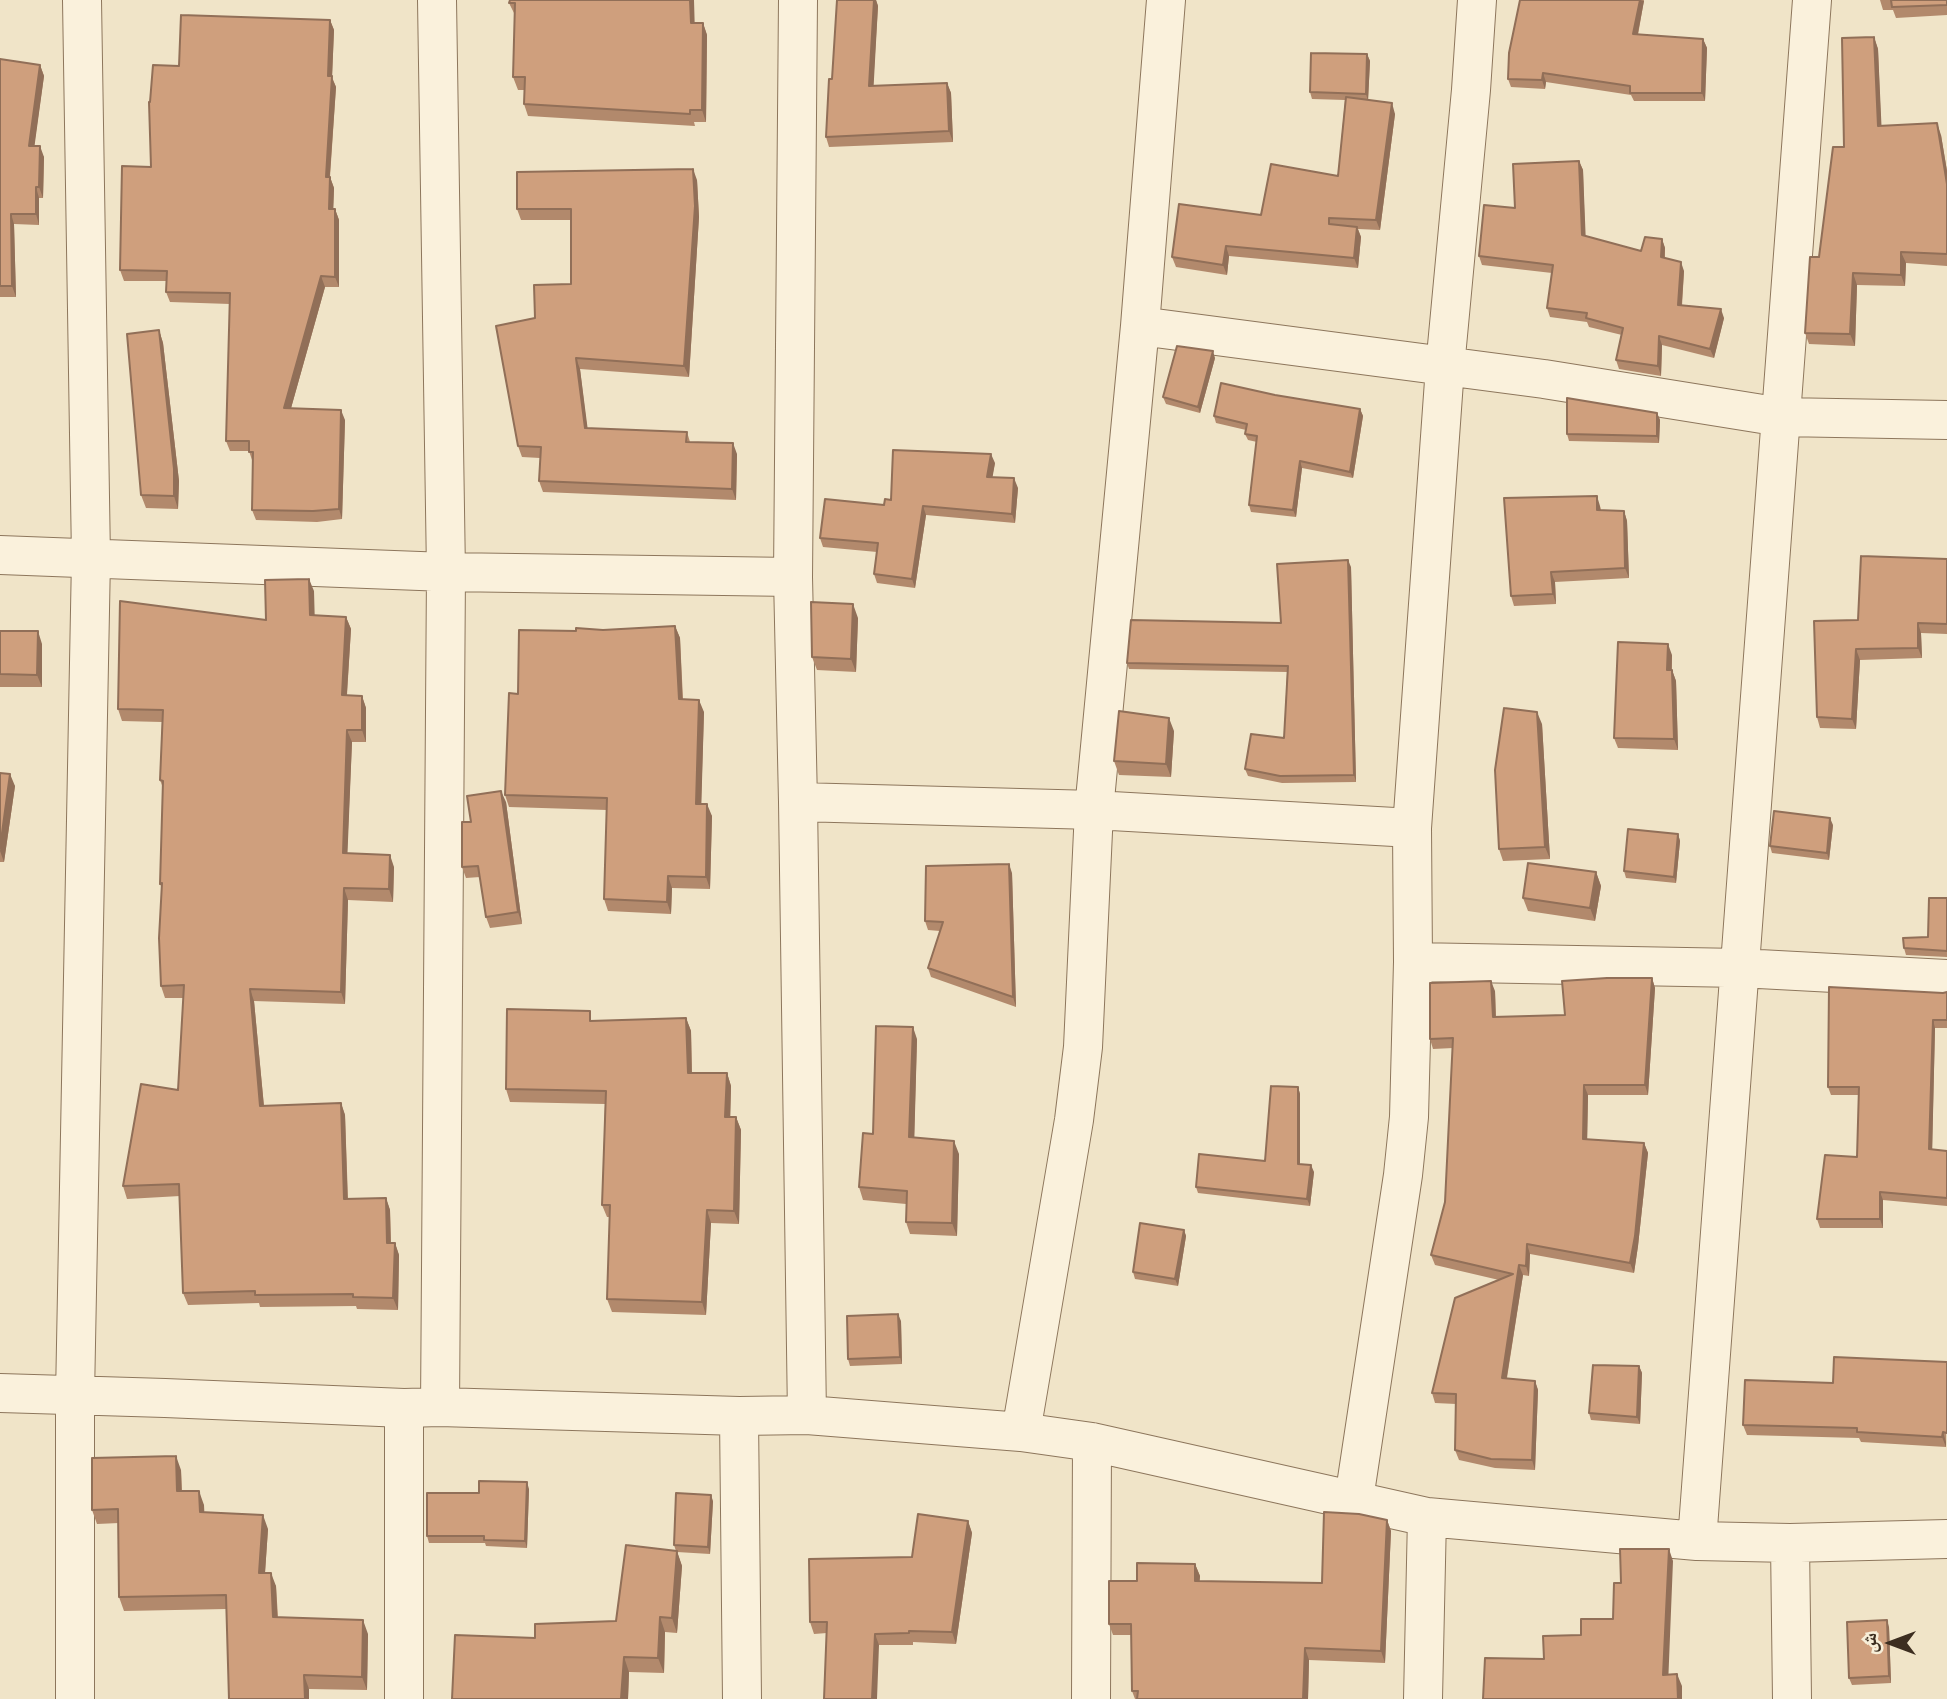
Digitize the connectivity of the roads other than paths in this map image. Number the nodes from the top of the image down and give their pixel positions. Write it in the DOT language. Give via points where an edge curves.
graph roads {
  1 [pos="82,0"];
  2 [pos="437,0"];
  3 [pos="798,0"];
  4 [pos="1166,0"];
  5 [pos="1477,0"];
  6 [pos="1812,0"];
  7 [pos="1140,326"];
  8 [pos="1445,367"];
  9 [pos="1781,417"];
  10 [pos="1947,420"];
  11 [pos="0,555"];
  12 [pos="91,558"];
  13 [pos="446,572"];
  14 [pos="793,577"];
  15 [pos="798,802"];
  16 [pos="1094,810"];
  17 [pos="1412,828"];
  18 [pos="1413,962"];
  19 [pos="1740,968"];
  20 [pos="1947,979"];
  21 [pos="0,1393"];
  22 [pos="75,1396"];
  23 [pos="422,1408"];
  24 [pos="807,1415"];
  25 [pos="740,1416"];
  26 [pos="1021,1432"];
  27 [pos="1093,1442"];
  28 [pos="1354,1499"];
  29 [pos="1427,1517"];
  30 [pos="1947,1539"];
  31 [pos="1697,1541"];
  32 [pos="1790,1543"];
  33 [pos="75,1699"];
  34 [pos="404,1699"];
  35 [pos="742,1699"];
  36 [pos="1091,1699"];
  37 [pos="1423,1699"];
  38 [pos="1792,1699"];
  1 -- 12 [label="street"];
  2 -- 13 [label="street"];
  3 -- 14 [label="street"];
  4 -- 7 [label="street"];
  5 -- 8 [label="street"];
  6 -- 9 [label="street"];
  7 -- 8 [label="street"];
  7 -- 16 [label="street"];
  8 -- 9 [label="street"];
  8 -- 17 [label="street"];
  9 -- 10 [label="street"];
  9 -- 19 [label="street"];
  11 -- 12 [label="street"];
  12 -- 13 [label="street"];
  12 -- 22 [label="street"];
  13 -- 14 [label="street"];
  13 -- 23 [label="street"];
  14 -- 15 [label="street"];
  15 -- 16 [label="street"];
  15 -- 24 [label="street"];
  16 -- 17 [label="street"];
  16 -- 26 [label="street" via="1083,1047"];
  17 -- 18 [label="street"];
  18 -- 19 [label="street"];
  18 -- 28 [label="street" via="1403,1175"];
  19 -- 20 [label="street"];
  19 -- 31 [label="street"];
  21 -- 22 [label="street"];
  22 -- 23 [label="street"];
  22 -- 33 [label="street"];
  23 -- 25 [label="street"];
  23 -- 34 [label="street"];
  24 -- 25 [label="street"];
  24 -- 26 [label="street"];
  25 -- 35 [label="street"];
  26 -- 27 [label="street"];
  27 -- 28 [label="street"];
  27 -- 36 [label="street"];
  28 -- 29 [label="street"];
  29 -- 31 [label="street"];
  29 -- 37 [label="street"];
  30 -- 32 [label="street"];
  31 -- 32 [label="street"];
  32 -- 38 [label="street"];
}
